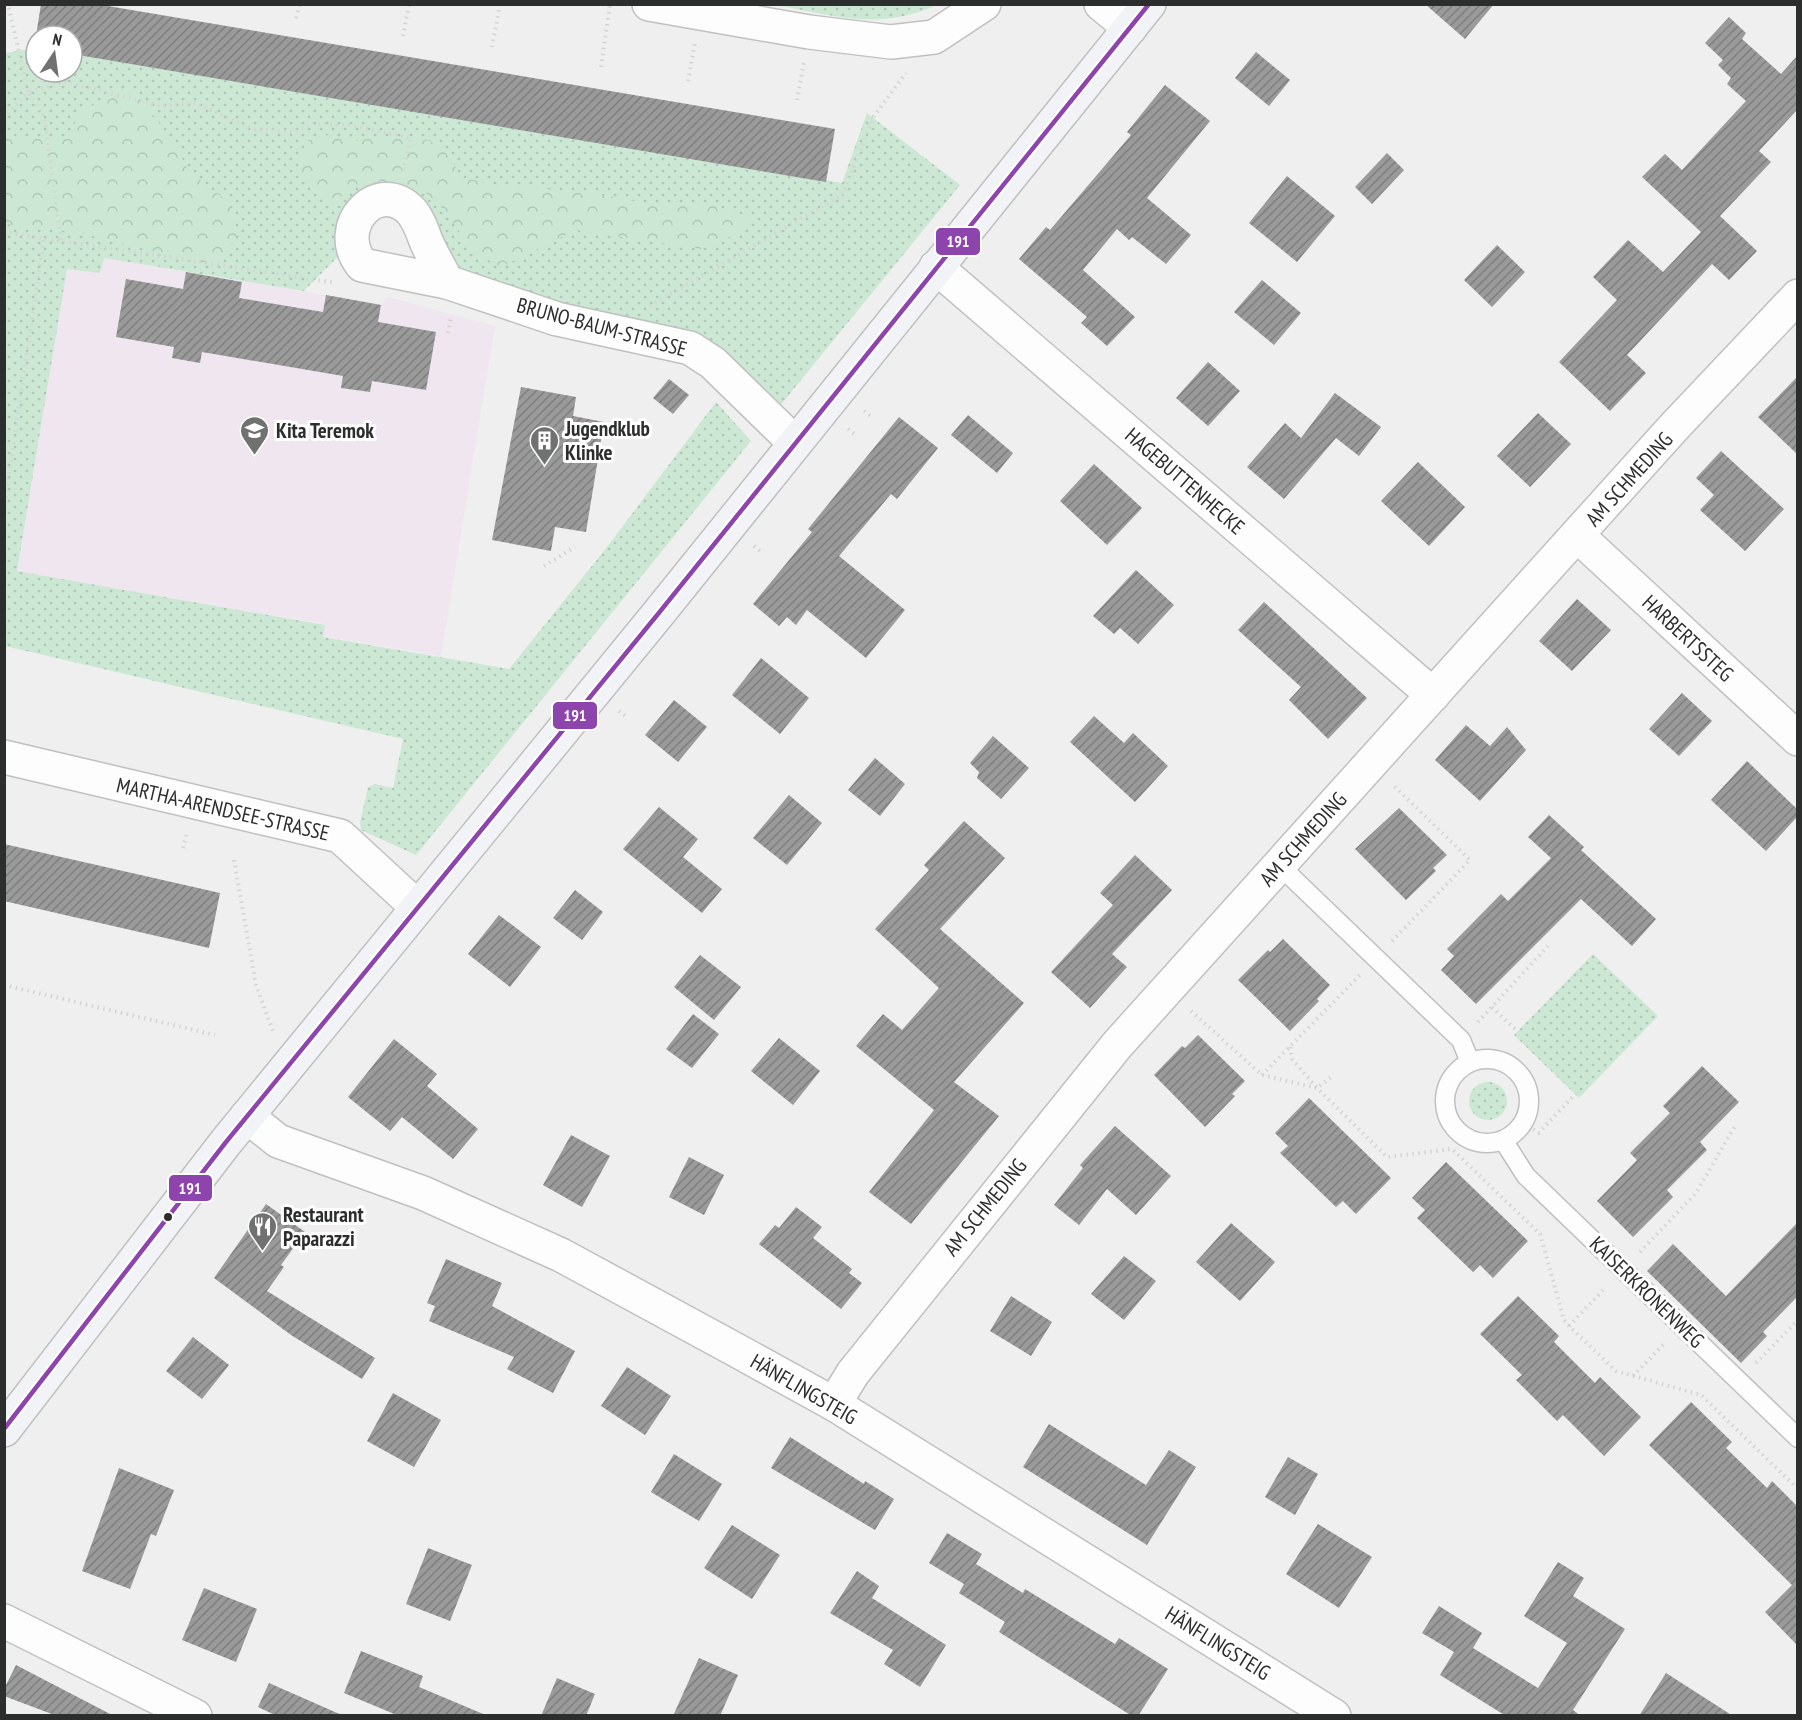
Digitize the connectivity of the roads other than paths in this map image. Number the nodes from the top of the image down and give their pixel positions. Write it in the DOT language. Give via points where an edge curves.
graph roads {
  1 [pos="649,4"];
  2 [pos="984,4"];
  3 [pos="1101,4"];
  4 [pos="688,8"];
  5 [pos="1140,16"];
  6 [pos="936,267"];
  7 [pos="447,282"];
  8 [pos="1797,296"];
  9 [pos="795,443"];
  10 [pos="1578,536"];
  11 [pos="1433,695"];
  12 [pos="1797,739"];
  13 [pos="4,757"];
  14 [pos="1279,865"];
  15 [pos="417,907"];
  16 [pos="1470,1062"];
  17 [pos="247,1116"];
  18 [pos="1503,1140"];
  19 [pos="834,1404"];
  20 [pos="4,1430"];
  21 [pos="1797,1438"];
  22 [pos="4,1621"];
  23 [pos="195,1716"];
  24 [pos="1334,1716"];
  1 -- 4 [label="street"];
  2 -- 4 [label="street" via="934,37 891,42 816,33"];
  3 -- 5 [label="street"];
  5 -- 6 [label="street"];
  6 -- 9 [label="street"];
  6 -- 11 [label="street, HAGEBUTTENHECKE"];
  7 -- 7 [label="street, BRUNO-BAUM-STRASSE" via="362,265 354,255 351,239 359,213 372,203 387,200 411,211"];
  7 -- 9 [label="street, BRUNO-BAUM-STRASSE" via="557,318 690,348 713,363"];
  8 -- 10 [label="street, AM SCHMEDING"];
  9 -- 15 [label="street"];
  10 -- 11 [label="street, AM SCHMEDING"];
  10 -- 12 [label="street, HARBERTSSTEG"];
  11 -- 14 [label="street, AM SCHMEDING"];
  13 -- 15 [label="street, MARTHA-ARENDSEE-STRASSE" via="340,836"];
  14 -- 16 [label="lane" via="1461,1040"];
  14 -- 19 [label="street, AM SCHMEDING" via="1084,1083 853,1373"];
  15 -- 17 [label="street"];
  16 -- 18 [label="lane" via="1487,1059 1503,1063 1517,1071 1526,1085 1529,1101 1522,1122"];
  16 -- 18 [label="lane" via="1448,1085 1444,1101 1447,1117 1456,1131 1470,1140 1486,1144"];
  17 -- 19 [label="street, HÄNFLINGSTEIG" via="278,1141 423,1193 578,1264"];
  17 -- 20 [label="street"];
  18 -- 21 [label="lane, KAISERKRONENWEG" via="1526,1176"];
  19 -- 24 [label="street, HÄNFLINGSTEIG"];
  22 -- 23 [label="street"];
}
